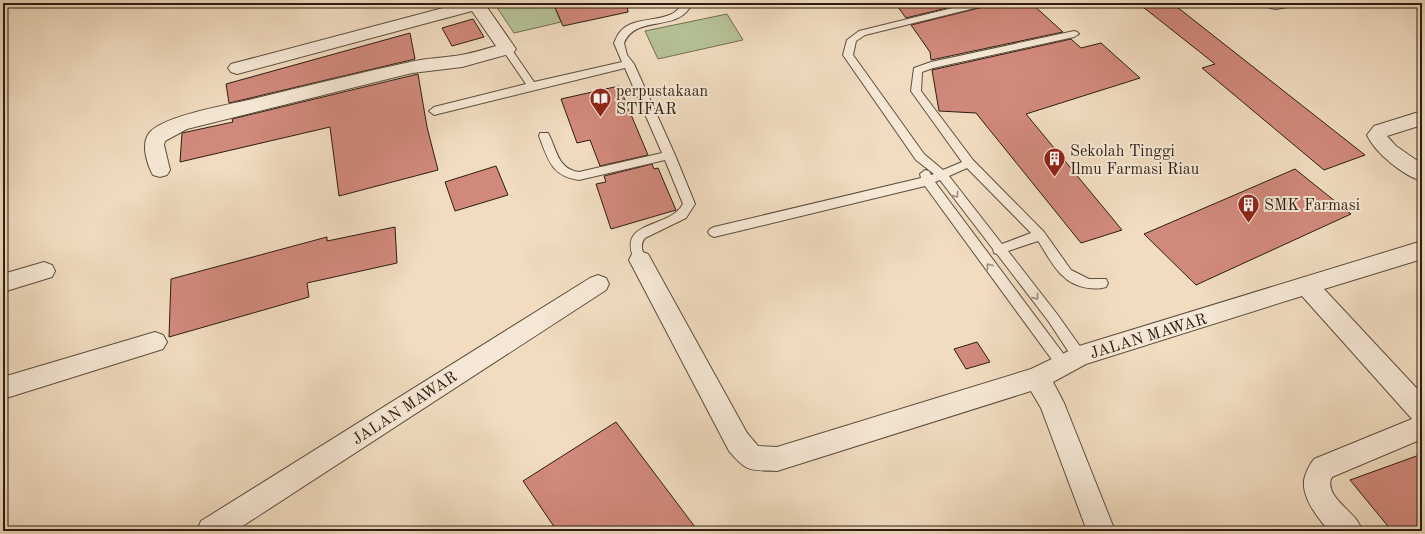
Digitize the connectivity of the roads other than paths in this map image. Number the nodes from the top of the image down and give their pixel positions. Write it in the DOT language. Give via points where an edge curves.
graph roads {
  1 [pos="687,3"];
  2 [pos="984,3"];
  3 [pos="476,4"];
  4 [pos="1074,34"];
  5 [pos="507,49"];
  6 [pos="629,64"];
  7 [pos="238,68"];
  8 [pos="532,86"];
  9 [pos="434,111"];
  10 [pos="1422,118"];
  11 [pos="544,136"];
  12 [pos="670,155"];
  13 [pos="920,157"];
  14 [pos="969,163"];
  15 [pos="160,170"];
  16 [pos="941,174"];
  17 [pos="1422,174"];
  18 [pos="928,181"];
  19 [pos="714,232"];
  20 [pos="1040,235"];
  21 [pos="998,250"];
  22 [pos="1422,250"];
  23 [pos="640,260"];
  24 [pos="44,270"];
  25 [pos="3,283"];
  26 [pos="598,284"];
  27 [pos="1102,284"];
  28 [pos="1307,286"];
  29 [pos="155,342"];
  30 [pos="1071,360"];
  31 [pos="1037,378"];
  32 [pos="3,388"];
  33 [pos="1422,412"];
  34 [pos="1422,427"];
  35 [pos="212,531"];
  36 [pos="1101,531"];
  37 [pos="1348,531"];
  1 -- 6 [label="lane" via="678,16 638,24 624,32 619,49"];
  2 -- 13 [label="lane" via="862,33 852,40 848,55"];
  3 -- 5 [label="street"];
  3 -- 7 [label="street"];
  4 -- 14 [label="lane" via="917,70 916,91"];
  5 -- 8 [label="lane"];
  5 -- 15 [label="street" via="462,61 412,67 180,124 157,137 154,145"];
  6 -- 8 [label="lane"];
  6 -- 12 [label="lane"];
  8 -- 9 [label="lane"];
  10 -- 17 [label="street" via="1377,135 1385,147"];
  11 -- 12 [label="lane" via="558,167 570,176"];
  12 -- 23 [label="lane" via="689,204 682,215 641,233 635,244 635,251"];
  13 -- 16 [label="lane"];
  13 -- 18 [label="lane"];
  14 -- 16 [label="lane"];
  14 -- 20 [label="lane"];
  16 -- 18 [label="lane"];
  16 -- 21 [label="lane, one-way"];
  18 -- 19 [label="lane"];
  30 -- 18 [label="lane, one-way"];
  20 -- 21 [label="lane"];
  20 -- 27 [label="lane" via="1067,273 1088,284"];
  21 -- 30 [label="lane, one-way" via="1053,318"];
  22 -- 28 [label="street, JALAN MAWAR"];
  23 -- 31 [label="street, JALAN MAWAR" via="738,442 752,458 777,459"];
  24 -- 25 [label="street"];
  26 -- 35 [label="street, JALAN MAWAR"];
  28 -- 30 [label="street, JALAN MAWAR"];
  28 -- 33 [label="street"];
  29 -- 32 [label="street"];
  30 -- 31 [label="street, JALAN MAWAR"];
  31 -- 36 [label="street" via="1052,403"];
  34 -- 37 [label="street" via="1323,468 1318,476 1318,487 1324,504"];
}
